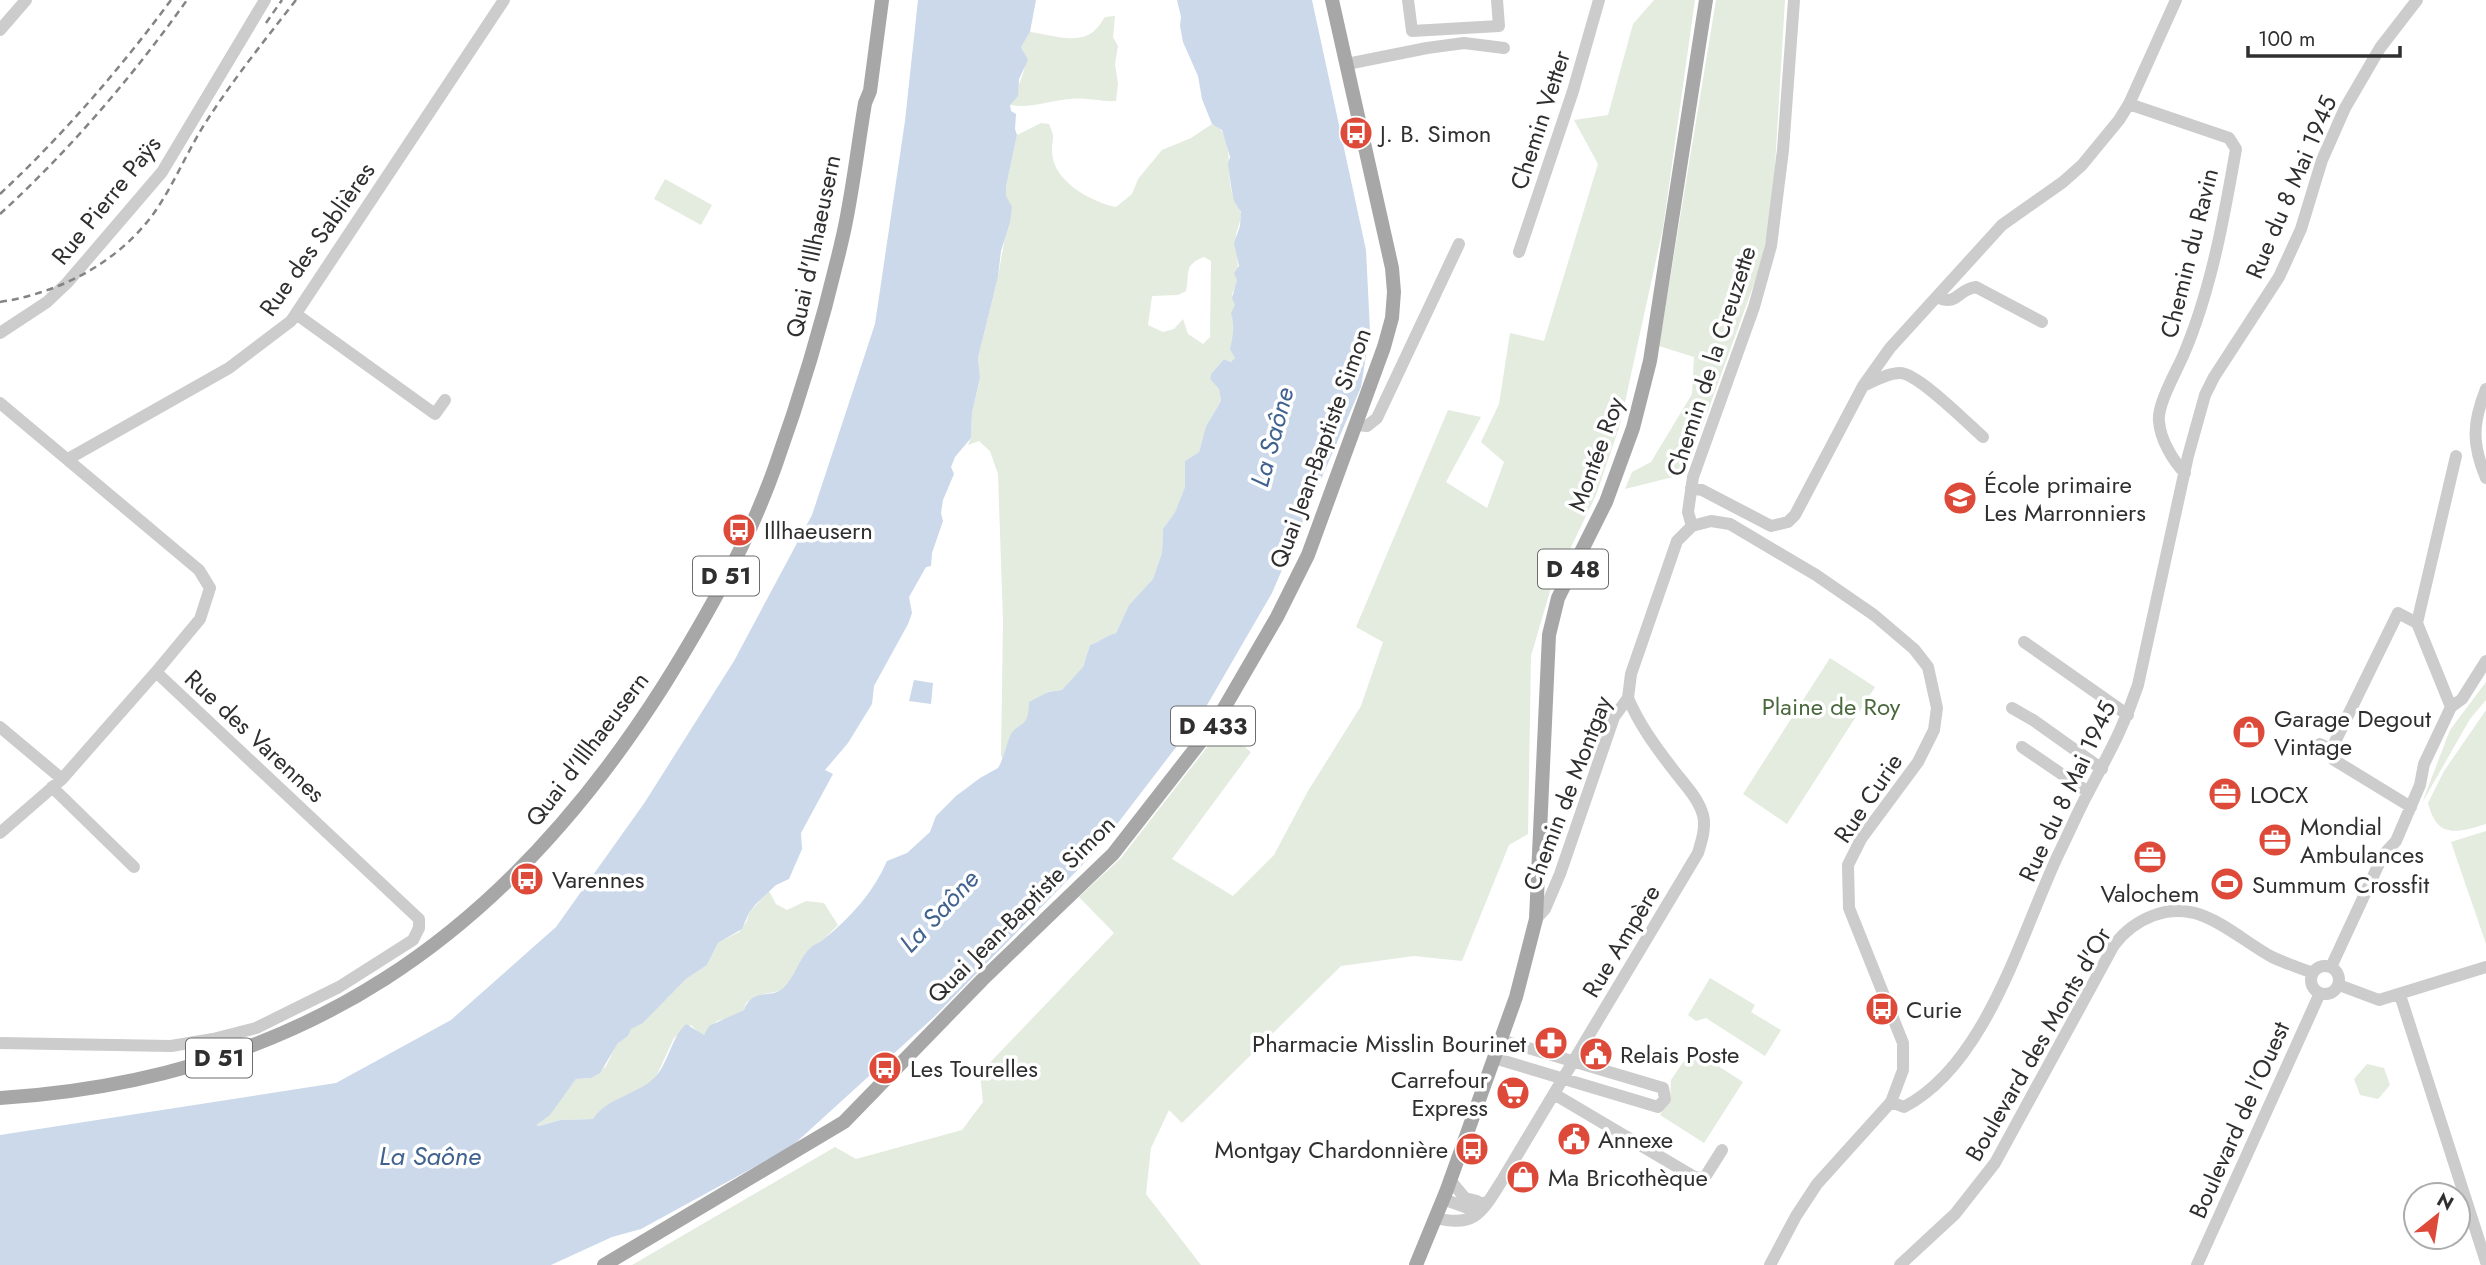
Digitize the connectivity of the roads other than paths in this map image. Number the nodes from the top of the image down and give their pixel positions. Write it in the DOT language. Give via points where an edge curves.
graph roads {
  1 [pos="26,0"];
  2 [pos="265,0"];
  3 [pos="504,0"];
  4 [pos="873,0"];
  5 [pos="882,0"];
  6 [pos="1332,0"];
  7 [pos="1408,0"];
  8 [pos="1497,0"];
  9 [pos="1599,0"];
  10 [pos="1706,0"];
  11 [pos="1794,0"];
  12 [pos="2176,0"];
  13 [pos="2417,0"];
  14 [pos="0,30"];
  15 [pos="1504,48"];
  16 [pos="1347,64"];
  17 [pos="865,103"];
  18 [pos="2129,104"];
  19 [pos="1459,244"];
  20 [pos="1519,252"];
  21 [pos="1937,297"];
  22 [pos="296,314"];
  23 [pos="2042,322"];
  24 [pos="0,333"];
  25 [pos="1863,386"];
  26 [pos="2486,389"];
  27 [pos="445,400"];
  28 [pos="0,403"];
  29 [pos="1357,425"];
  30 [pos="1983,437"];
  31 [pos="2456,456"];
  32 [pos="68,459"];
  33 [pos="2185,473"];
  34 [pos="2486,478"];
  35 [pos="1691,488"];
  36 [pos="1692,526"];
  37 [pos="2417,623"];
  38 [pos="2024,642"];
  39 [pos="2486,661"];
  40 [pos="156,672"];
  41 [pos="1628,698"];
  42 [pos="2451,707"];
  43 [pos="2012,708"];
  44 [pos="2128,715"];
  45 [pos="0,727"];
  46 [pos="2022,747"];
  47 [pos="2102,769"];
  48 [pos="57,783"];
  49 [pos="2088,792"];
  50 [pos="2411,807"];
  51 [pos="0,833"];
  52 [pos="134,867"];
  53 [pos="1536,919"];
  54 [pos="2331,967"];
  55 [pos="2486,967"];
  56 [pos="2313,973"];
  57 [pos="2339,985"];
  58 [pos="2320,993"];
  59 [pos="2400,995"];
  60 [pos="1501,1040"];
  61 [pos="0,1043"];
  62 [pos="1494,1058"];
  63 [pos="1573,1061"];
  64 [pos="1563,1079"];
  65 [pos="1554,1094"];
  66 [pos="0,1098"];
  67 [pos="1891,1102"];
  68 [pos="1722,1150"];
  69 [pos="1450,1180"];
  70 [pos="1443,1199"];
  71 [pos="1487,1202"];
  72 [pos="1436,1218"];
  73 [pos="2486,1262"];
  74 [pos="604,1265"];
  75 [pos="1416,1265"];
  76 [pos="1770,1265"];
  77 [pos="1900,1265"];
  78 [pos="2197,1265"];
  1 -- 14 [label="street"];
  2 -- 24 [label="street, Rue Pierre Paÿs" via="162,172 47,302"];
  3 -- 22 [label="street, Rue des Sablières"];
  4 -- 17 [label="main road, Quai d'Illhaeusern / D 51"];
  5 -- 17 [label="main road, Quai d'Illhaeusern / D 51"];
  6 -- 16 [label="main road, Quai Jean-Baptiste Simon / D 433"];
  7 -- 8 [label="street" via="1412,31 1499,26"];
  9 -- 20 [label="street, Chemin Vetter"];
  10 -- 53 [label="main road, Montée Roy / D 48" via="1650,361 1633,428 1606,502 1558,598 1549,635"];
  11 -- 35 [label="street, Chemin de la Creuzette" via="1771,246"];
  12 -- 18 [label="street"];
  13 -- 33 [label="street, Rue du 8 Mai 1945" via="2380,48 2329,141 2301,229 2279,276 2205,395"];
  15 -- 16 [label="street" via="1464,43"];
  16 -- 29 [label="main road, Quai Jean-Baptiste Simon / D 433" via="1387,239 1394,292 1384,347"];
  17 -- 66 [label="main road, Quai d'Illhaeusern / D 51" via="844,228 824,311 761,502 685,651 630,737 547,843 436,945 355,997 286,1032 179,1070 109,1085"];
  18 -- 21 [label="street" via="2082,165 2002,225"];
  18 -- 33 [label="street, Chemin du Ravin" via="2229,138 2236,149 2214,258 2190,342 2158,420 2176,464"];
  19 -- 29 [label="street" via="1377,418 1367,426"];
  21 -- 23 [label="street" via="1953,300 1976,287"];
  21 -- 25 [label="street" via="1890,348"];
  22 -- 27 [label="street" via="435,414"];
  22 -- 32 [label="street, Rue des Sablières" via="229,368"];
  25 -- 30 [label="street" via="1900,373 1910,376"];
  25 -- 35 [label="street" via="1788,522 1771,526 1702,489"];
  26 -- 34 [label="street" via="2478,410 2475,450"];
  28 -- 32 [label="street, Rue des Varennes"];
  29 -- 74 [label="main road, Quai Jean-Baptiste Simon / D 433" via="1308,555 1277,617 1216,722 1113,854 844,1122"];
  31 -- 37 [label="street"];
  32 -- 40 [label="street, Rue des Varennes" via="199,570 210,588 200,618"];
  33 -- 44 [label="street, Rue du 8 Mai 1945"];
  35 -- 36 [label="street, Chemin de la Creuzette" via="1688,512"];
  36 -- 41 [label="street, Chemin de Montgay" via="1677,541 1631,674"];
  36 -- 67 [label="street, Rue Curie" via="1711,521 1730,524 1816,575 1897,633 1928,667 1937,708 1934,730 1918,762 1861,839 1848,865 1849,908 1903,1043 1903,1070"];
  37 -- 42 [label="street"];
  37 -- 50 [label="street" via="2398,613 2325,748 2334,760"];
  38 -- 44 [label="street"];
  39 -- 42 [label="street" via="2462,699"];
  40 -- 48 [label="street"];
  40 -- 61 [label="street, Rue des Varennes" via="419,919 419,928 413,940 339,987 256,1028 171,1046"];
  41 -- 53 [label="street, Chemin de Montgay" via="1614,717 1560,874"];
  41 -- 63 [label="street, Rue Ampère" via="1651,741 1696,799 1703,816 1703,835 1690,867"];
  42 -- 50 [label="street" via="2421,772"];
  43 -- 47 [label="street"];
  44 -- 47 [label="street, Rue du 8 Mai 1945"];
  45 -- 48 [label="street"];
  46 -- 49 [label="street"];
  47 -- 49 [label="street, Rue du 8 Mai 1945"];
  48 -- 51 [label="street"];
  48 -- 52 [label="street"];
  49 -- 67 [label="street, Rue du 8 Mai 1945" via="1977,1035 1935,1086 1904,1107"];
  50 -- 54 [label="street" via="2396,841 2383,855"];
  53 -- 60 [label="main road, D 48"];
  54 -- 56 [label="street"];
  54 -- 57 [label="street" via="2338,974"];
  55 -- 59 [label="street"];
  56 -- 58 [label="street" via="2311,984"];
  56 -- 77 [label="street, Boulevard des Monts d'Or" via="2273,957 2200,914 2171,911 2137,922 2114,945 1989,1171 1955,1214"];
  57 -- 58 [label="street" via="2332,993"];
  57 -- 59 [label="street" via="2379,1000"];
  58 -- 78 [label="street, Boulevard de l'Ouest"];
  59 -- 73 [label="street"];
  60 -- 62 [label="main road, D 48"];
  60 -- 63 [label="street"];
  62 -- 64 [label="street"];
  62 -- 69 [label="main road, D 48"];
  63 -- 64 [label="street, Rue Ampère"];
  63 -- 64 [label="street" via="1663,1088 1665,1099 1658,1107"];
  64 -- 65 [label="street, Rue Ampère"];
  65 -- 68 [label="street" via="1696,1178 1705,1177"];
  65 -- 71 [label="street, Rue Ampère"];
  67 -- 76 [label="street" via="1817,1184"];
  69 -- 70 [label="main road, D 48"];
  69 -- 71 [label="street" via="1465,1198"];
  70 -- 71 [label="street" via="1468,1208"];
  70 -- 72 [label="main road, D 48"];
  71 -- 72 [label="street, Rue Ampère" via="1470,1219"];
  72 -- 75 [label="main road, D 48"];
}
